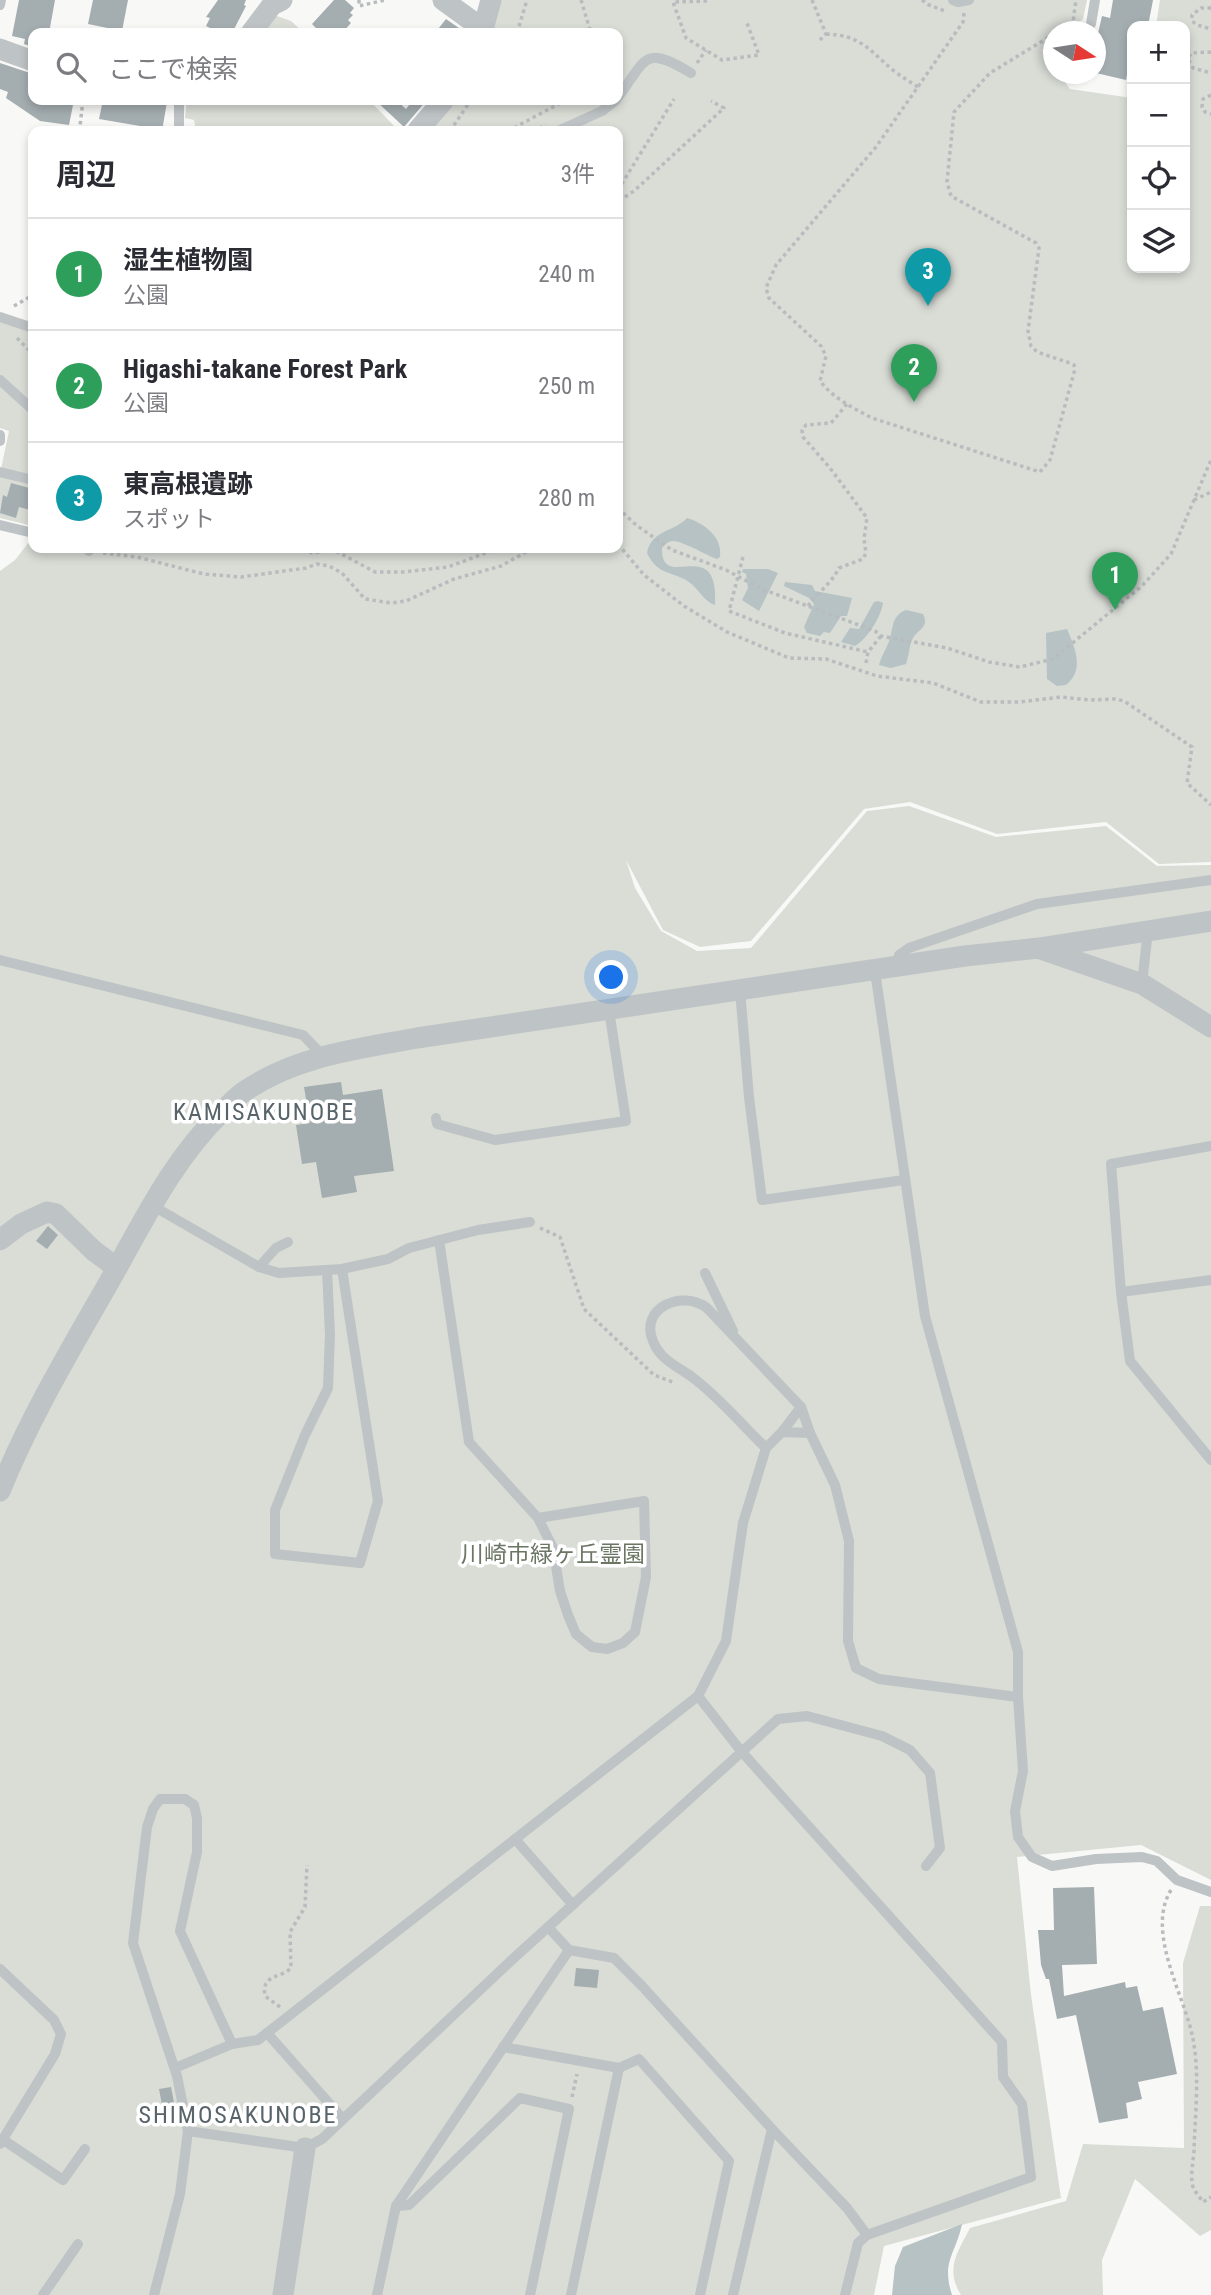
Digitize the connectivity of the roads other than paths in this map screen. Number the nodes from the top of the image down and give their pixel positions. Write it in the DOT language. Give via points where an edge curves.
graph roads {
  1 [pos="443,0"];
  2 [pos="491,0"];
  3 [pos="953,0"];
  4 [pos="1094,0"];
  5 [pos="275,2"];
  6 [pos="967,4"];
  7 [pos="1091,21"];
  8 [pos="255,28"];
  9 [pos="478,28"];
  10 [pos="483,28"];
  11 [pos="0,50"];
  12 [pos="28,59"];
  13 [pos="691,73"];
  14 [pos="623,90"];
  15 [pos="179,105"];
  16 [pos="440,105"];
  17 [pos="610,105"];
  18 [pos="178,126"];
  19 [pos="421,126"];
  20 [pos="569,126"];
  21 [pos="0,317"];
  22 [pos="28,326"];
  23 [pos="0,380"];
  24 [pos="28,405"];
  25 [pos="0,435"];
  26 [pos="0,441"];
  27 [pos="0,472"];
  28 [pos="28,480"];
  29 [pos="0,525"];
  30 [pos="28,532"];
  31 [pos="1211,880"];
  32 [pos="1211,921"];
  33 [pos="1148,930"];
  34 [pos="1039,948"];
  35 [pos="0,960"];
  36 [pos="897,967"];
  37 [pos="875,971"];
  38 [pos="1142,984"];
  39 [pos="740,990"];
  40 [pos="609,1010"];
  41 [pos="1211,1027"];
  42 [pos="323,1056"];
  43 [pos="436,1118"];
  44 [pos="1211,1146"];
  45 [pos="905,1180"];
  46 [pos="153,1206"];
  47 [pos="530,1222"];
  48 [pos="0,1240"];
  49 [pos="439,1240"];
  50 [pos="288,1242"];
  51 [pos="259,1267"];
  52 [pos="117,1268"];
  53 [pos="342,1269"];
  54 [pos="327,1270"];
  55 [pos="705,1273"];
  56 [pos="1211,1280"];
  57 [pos="1121,1292"];
  58 [pos="737,1340"];
  59 [pos="801,1408"];
  60 [pos="782,1432"];
  61 [pos="810,1433"];
  62 [pos="766,1448"];
  63 [pos="1211,1460"];
  64 [pos="0,1492"];
  65 [pos="538,1518"];
  66 [pos="698,1696"];
  67 [pos="1018,1697"];
  68 [pos="741,1751"];
  69 [pos="515,1839"];
  70 [pos="926,1866"];
  71 [pos="1211,1892"];
  72 [pos="573,1905"];
  73 [pos="548,1927"];
  74 [pos="569,1950"];
  75 [pos="0,1969"];
  76 [pos="267,2033"];
  77 [pos="232,2045"];
  78 [pos="503,2047"];
  79 [pos="175,2068"];
  80 [pos="619,2068"];
  81 [pos="343,2119"];
  82 [pos="772,2129"];
  83 [pos="188,2131"];
  84 [pos="1,2142"];
  85 [pos="305,2148"];
  86 [pos="85,2149"];
  87 [pos="396,2206"];
  88 [pos="867,2235"];
  89 [pos="78,2244"];
  90 [pos="43,2295"];
  91 [pos="154,2295"];
  92 [pos="283,2295"];
  93 [pos="377,2295"];
  94 [pos="530,2295"];
  95 [pos="571,2295"];
  96 [pos="700,2295"];
  97 [pos="733,2295"];
  98 [pos="845,2295"];
  1 -- 9 [label="street"];
  2 -- 10 [label="street"];
  3 -- 6 [label="lane"];
  4 -- 7 [label="lane"];
  5 -- 8 [label="street"];
  11 -- 12 [label="street"];
  13 -- 14 [label="lane" via="655,56 642,62"];
  15 -- 18 [label="lane"];
  16 -- 19 [label="street"];
  17 -- 20 [label="lane"];
  21 -- 22 [label="lane"];
  23 -- 24 [label="lane"];
  25 -- 26 [label="lane"];
  27 -- 28 [label="lane"];
  29 -- 30 [label="lane"];
  31 -- 36 [label="lane" via="1037,904 909,948 899,955"];
  32 -- 33 [label="street"];
  33 -- 34 [label="street"];
  33 -- 38 [label="lane"];
  34 -- 36 [label="street"];
  34 -- 38 [label="street"];
  35 -- 42 [label="lane" via="303,1035"];
  36 -- 37 [label="street"];
  37 -- 39 [label="street"];
  37 -- 45 [label="lane"];
  38 -- 41 [label="street"];
  39 -- 40 [label="street"];
  39 -- 45 [label="lane" via="762,1200"];
  40 -- 42 [label="street"];
  40 -- 43 [label="lane" via="626,1121 495,1140 437,1124"];
  42 -- 46 [label="street" via="286,1068 244,1091 198,1135"];
  44 -- 57 [label="lane" via="1111,1164"];
  45 -- 67 [label="lane" via="925,1315 1018,1652"];
  46 -- 51 [label="lane"];
  46 -- 52 [label="street"];
  47 -- 49 [label="lane"];
  48 -- 52 [label="street" via="21,1224 47,1212 56,1214"];
  49 -- 53 [label="lane" via="388,1259"];
  49 -- 65 [label="lane" via="469,1442"];
  50 -- 51 [label="lane"];
  51 -- 54 [label="lane" via="279,1273"];
  52 -- 64 [label="street" via="34,1416"];
  53 -- 54 [label="lane"];
  53 -- 54 [label="lane" via="378,1501 360,1563 275,1554 275,1510 328,1388"];
  55 -- 58 [label="lane"];
  56 -- 57 [label="lane"];
  57 -- 63 [label="lane" via="1130,1362"];
  58 -- 59 [label="lane"];
  58 -- 62 [label="lane" via="701,1303 686,1299 667,1303 651,1327 653,1343 667,1361 694,1378"];
  59 -- 60 [label="lane"];
  59 -- 61 [label="lane"];
  60 -- 61 [label="lane"];
  60 -- 62 [label="lane"];
  61 -- 67 [label="lane" via="835,1485 849,1541 848,1641 856,1668 878,1679"];
  62 -- 66 [label="lane" via="743,1523 726,1641"];
  65 -- 65 [label="lane" via="553,1548 560,1591 576,1634 592,1647 607,1649 623,1643 635,1632 644,1587 644,1501"];
  66 -- 68 [label="lane"];
  66 -- 69 [label="lane"];
  67 -- 71 [label="lane" via="1023,1771 1015,1811 1018,1837 1032,1857 1052,1866 1142,1857 1157,1861 1177,1880"];
  68 -- 70 [label="lane" via="778,1719 807,1716 882,1736 910,1750 930,1773 940,1848"];
  68 -- 72 [label="lane"];
  68 -- 88 [label="lane" via="1002,2042 1003,2077 1022,2104 1031,2177"];
  69 -- 72 [label="lane"];
  69 -- 76 [label="lane"];
  72 -- 73 [label="lane"];
  73 -- 74 [label="lane"];
  73 -- 81 [label="lane"];
  74 -- 78 [label="lane"];
  74 -- 82 [label="lane" via="614,1958"];
  75 -- 84 [label="lane" via="54,2020 61,2034 55,2054"];
  76 -- 77 [label="lane" via="258,2040"];
  76 -- 81 [label="lane"];
  77 -- 79 [label="lane"];
  77 -- 79 [label="lane" via="180,1931 197,1852 194,1805 185,1798 160,1799 147,1827 133,1943"];
  78 -- 80 [label="lane"];
  78 -- 87 [label="lane"];
  79 -- 83 [label="lane"];
  80 -- 95 [label="lane"];
  80 -- 96 [label="lane" via="639,2059 729,2161"];
  81 -- 85 [label="lane"];
  82 -- 88 [label="lane"];
  82 -- 97 [label="lane"];
  83 -- 85 [label="lane"];
  83 -- 91 [label="lane" via="180,2194"];
  84 -- 86 [label="lane" via="63,2180"];
  85 -- 92 [label="street"];
  87 -- 93 [label="lane"];
  87 -- 94 [label="lane" via="409,2205 520,2098 569,2109"];
  88 -- 98 [label="lane" via="858,2243"];
  89 -- 90 [label="lane"];
}
